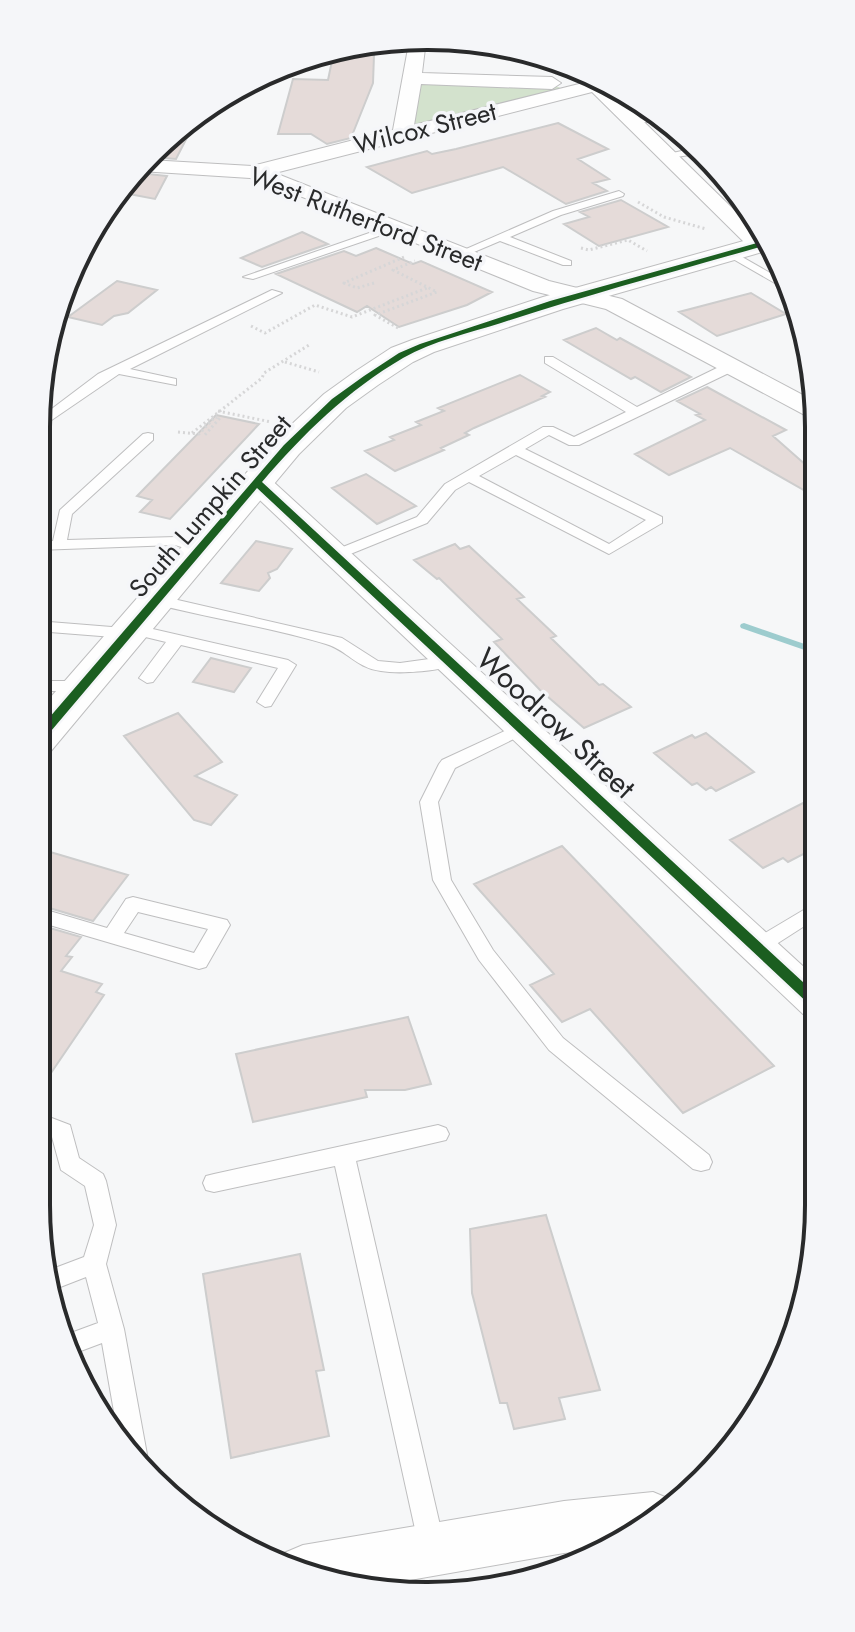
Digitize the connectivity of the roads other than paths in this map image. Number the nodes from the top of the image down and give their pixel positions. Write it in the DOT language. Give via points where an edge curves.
graph roads {
  1 [pos="417,50"];
  2 [pos="414,78"];
  3 [pos="569,78"];
  4 [pos="578,82"];
  5 [pos="610,98"];
  6 [pos="645,119"];
  7 [pos="634,121"];
  8 [pos="403,133"];
  9 [pos="685,153"];
  10 [pos="669,155"];
  11 [pos="156,167"];
  12 [pos="252,172"];
  13 [pos="622,200"];
  14 [pos="395,227"];
  15 [pos="748,229"];
  16 [pos="500,237"];
  17 [pos="758,246"];
  18 [pos="463,253"];
  19 [pos="730,253"];
  20 [pos="567,263"];
  21 [pos="249,277"];
  22 [pos="775,280"];
  23 [pos="276,293"];
  24 [pos="583,295"];
  25 [pos="549,360"];
  26 [pos="728,368"];
  27 [pos="117,370"];
  28 [pos="171,382"];
  29 [pos="804,400"];
  30 [pos="638,413"];
  31 [pos="50,417"];
  32 [pos="148,437"];
  33 [pos="513,448"];
  34 [pos="468,476"];
  35 [pos="257,482"];
  36 [pos="50,546"];
  37 [pos="59,546"];
  38 [pos="200,549"];
  39 [pos="338,554"];
  40 [pos="156,600"];
  41 [pos="50,627"];
  42 [pos="128,631"];
  43 [pos="177,639"];
  44 [pos="451,661"];
  45 [pos="147,678"];
  46 [pos="50,686"];
  47 [pos="82,686"];
  48 [pos="265,702"];
  49 [pos="50,724"];
  50 [pos="522,728"];
  51 [pos="805,917"];
  52 [pos="50,919"];
  53 [pos="110,938"];
  54 [pos="757,947"];
  55 [pos="805,992"];
  56 [pos="50,1126"];
  57 [pos="438,1134"];
  58 [pos="344,1155"];
  59 [pos="701,1162"];
  60 [pos="214,1183"];
  61 [pos="94,1264"];
  62 [pos="57,1278"];
  63 [pos="112,1329"];
  64 [pos="76,1342"];
  65 [pos="126,1431"];
  66 [pos="634,1520"];
  67 [pos="432,1550"];
  68 [pos="327,1568"];
  1 -- 2 [label="street"];
  2 -- 3 [label="street"];
  2 -- 8 [label="street"];
  4 -- 8 [label="street, Wilcox Street"];
  5 -- 7 [label="street"];
  6 -- 7 [label="lane"];
  7 -- 10 [label="street"];
  8 -- 12 [label="street, Wilcox Street"];
  9 -- 10 [label="lane"];
  10 -- 15 [label="street"];
  11 -- 12 [label="street, West Rutherford Street"];
  12 -- 14 [label="street, West Rutherford Street"];
  13 -- 16 [label="lane" via="557,213"];
  14 -- 18 [label="street, West Rutherford Street"];
  14 -- 21 [label="lane"];
  16 -- 18 [label="lane"];
  16 -- 20 [label="lane"];
  17 -- 19 [label="main road, South Lumpkin Street"];
  18 -- 24 [label="street, West Rutherford Street" via="541,286"];
  19 -- 22 [label="lane"];
  19 -- 24 [label="main road, South Lumpkin Street"];
  23 -- 27 [label="lane"];
  24 -- 26 [label="street, West Rutherford Street" via="614,304"];
  24 -- 35 [label="main road, South Lumpkin Street" via="402,355 335,401"];
  25 -- 30 [label="lane"];
  26 -- 29 [label="street, West Rutherford Street"];
  26 -- 30 [label="lane"];
  27 -- 28 [label="lane"];
  27 -- 31 [label="lane"];
  30 -- 33 [label="lane" via="574,442 548,430"];
  32 -- 37 [label="lane" via="65,513"];
  33 -- 34 [label="lane"];
  33 -- 34 [label="lane" via="657,520 609,550"];
  34 -- 39 [label="lane" via="450,487 422,520"];
  35 -- 38 [label="main road, South Lumpkin Street"];
  35 -- 39 [label="street, Woodrow Street"];
  36 -- 37 [label="lane"];
  37 -- 38 [label="lane" via="176,541"];
  38 -- 40 [label="main road, South Lumpkin Street"];
  39 -- 44 [label="street, Woodrow Street"];
  40 -- 42 [label="main road, South Lumpkin Street"];
  40 -- 44 [label="lane" via="336,641 378,666"];
  41 -- 42 [label="lane"];
  42 -- 43 [label="lane"];
  42 -- 47 [label="main road, South Lumpkin Street"];
  43 -- 45 [label="lane"];
  43 -- 48 [label="lane" via="288,665"];
  44 -- 50 [label="street, Woodrow Street"];
  46 -- 47 [label="lane"];
  47 -- 49 [label="main road, South Lumpkin Street"];
  50 -- 54 [label="street, Woodrow Street"];
  50 -- 59 [label="lane" via="448,764 429,802 442,880 486,955 556,1044"];
  51 -- 54 [label="lane"];
  52 -- 53 [label="lane"];
  53 -- 53 [label="lane" via="199,962 220,925 133,904"];
  54 -- 55 [label="street, Woodrow Street"];
  56 -- 61 [label="lane" via="62,1131 69,1163 95,1181 105,1225"];
  57 -- 58 [label="lane"];
  58 -- 60 [label="lane"];
  58 -- 67 [label="lane"];
  61 -- 62 [label="lane"];
  61 -- 63 [label="lane"];
  63 -- 64 [label="lane"];
  63 -- 65 [label="lane"];
  66 -- 67 [label="street"];
  67 -- 68 [label="street"];
}
